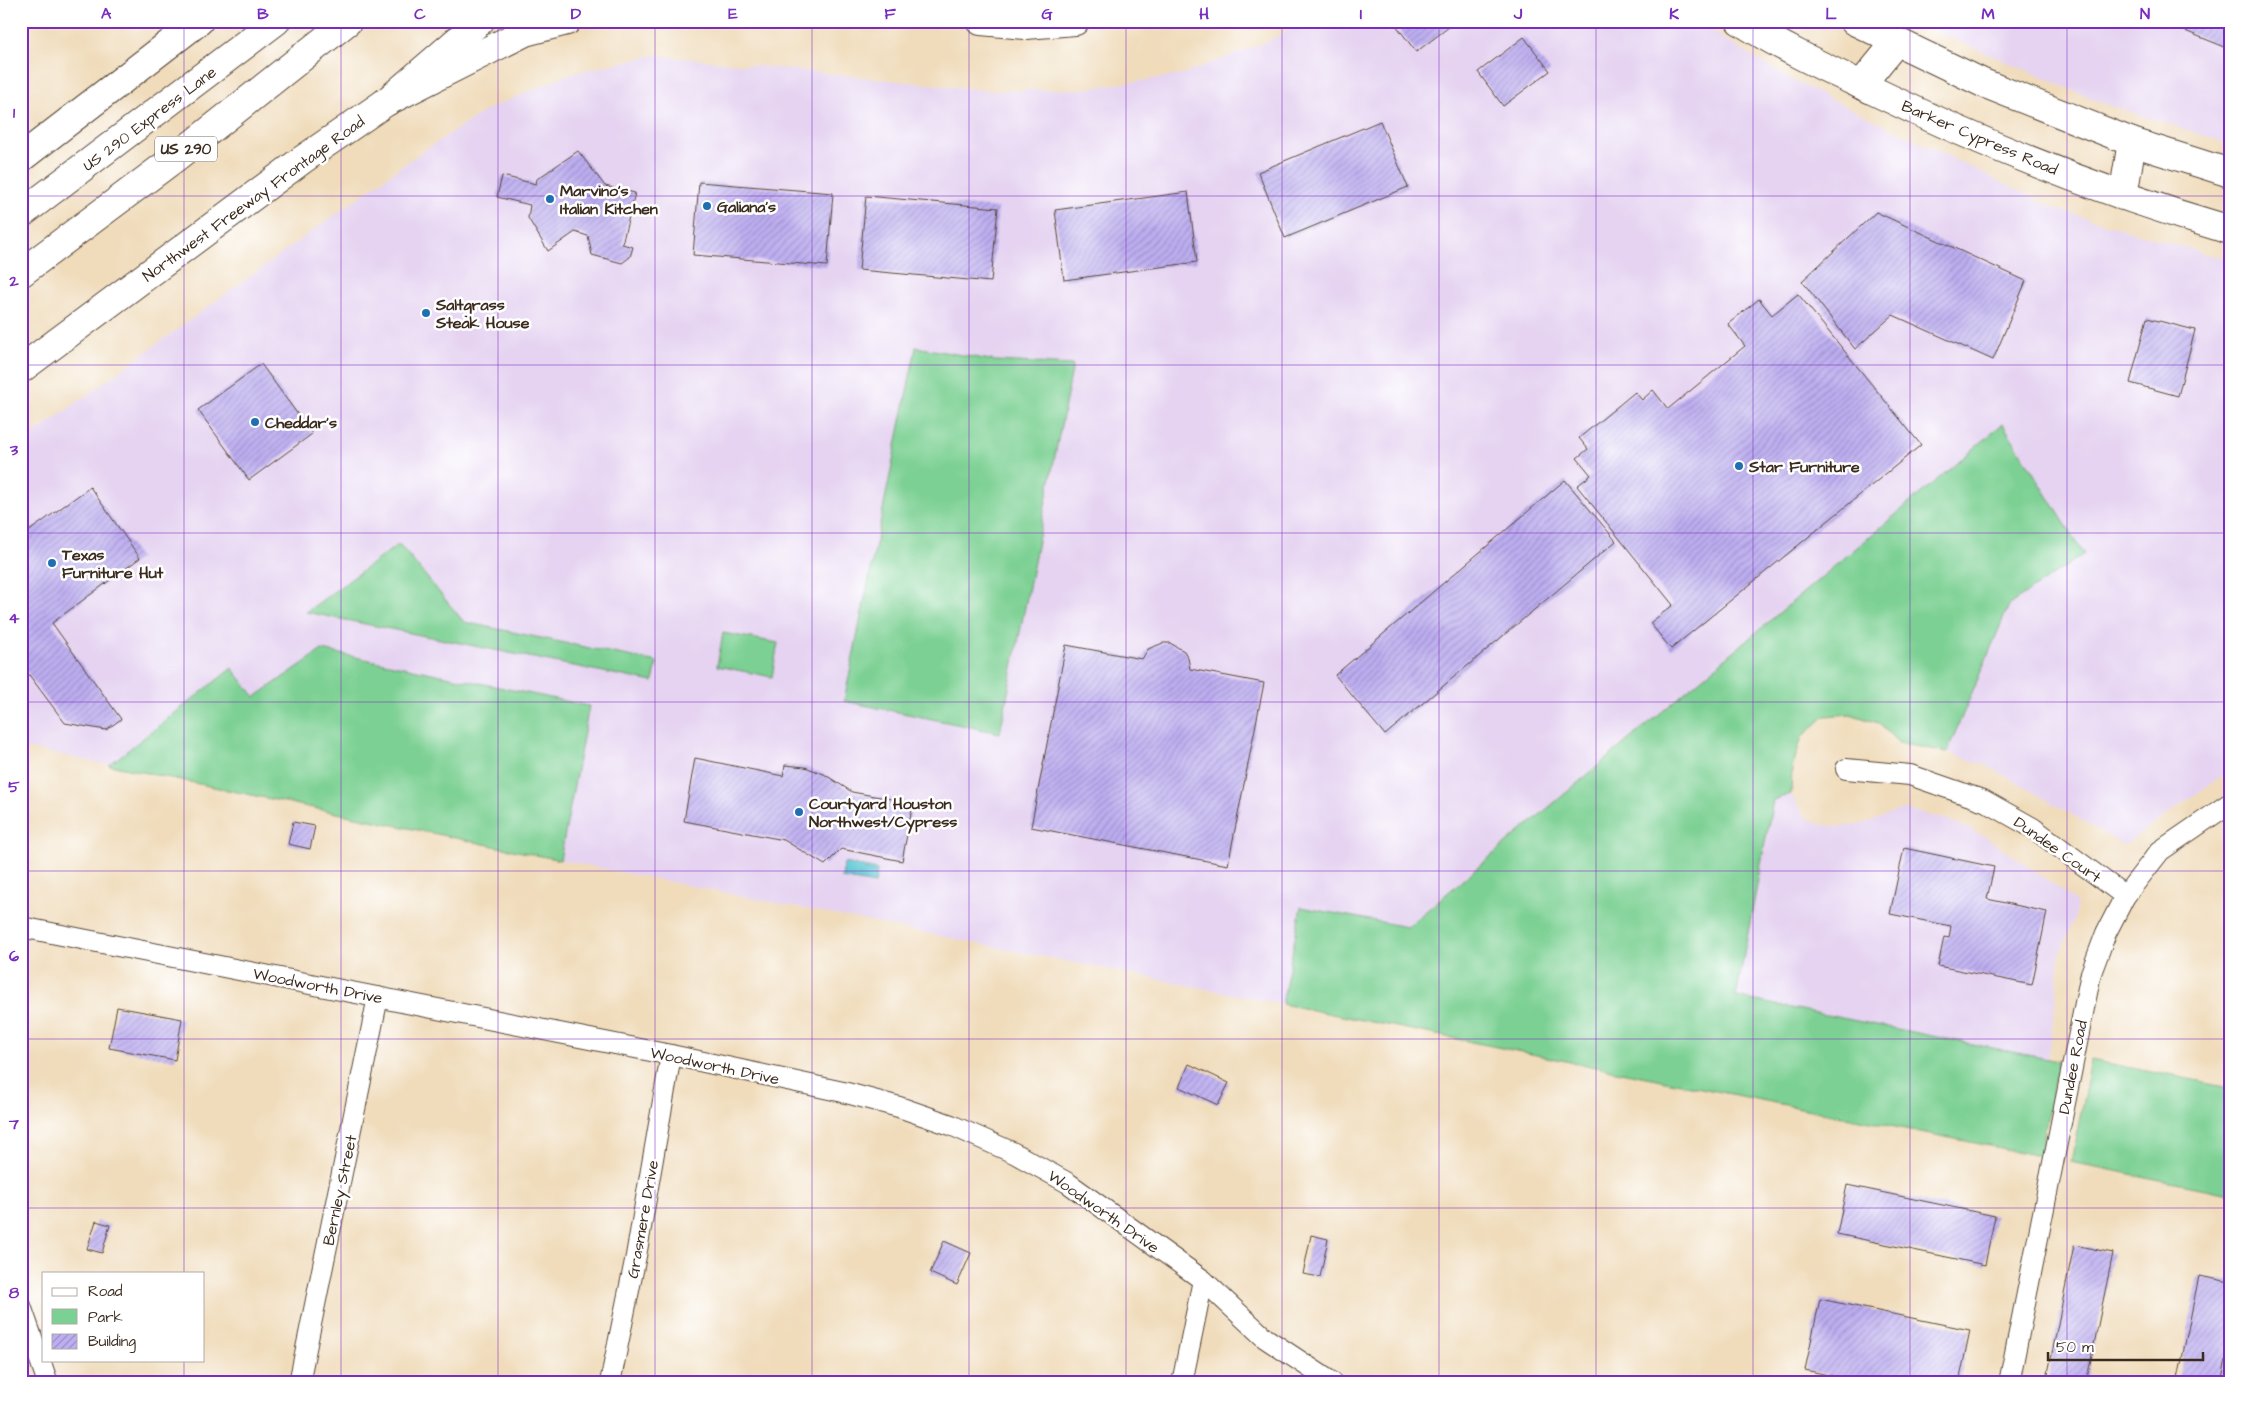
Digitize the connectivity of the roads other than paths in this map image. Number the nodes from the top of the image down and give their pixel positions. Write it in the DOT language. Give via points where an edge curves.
graph roads {
  1 [pos="199,21"];
  2 [pos="276,21"];
  3 [pos="348,21"];
  4 [pos="480,21"];
  5 [pos="568,21"];
  6 [pos="981,21"];
  7 [pos="1076,21"];
  8 [pos="1740,21"];
  9 [pos="1854,21"];
  10 [pos="1896,42"];
  11 [pos="1861,85"];
  12 [pos="386,102"];
  13 [pos="2132,142"];
  14 [pos="21,158"];
  15 [pos="2230,173"];
  16 [pos="2123,196"];
  17 [pos="21,214"];
  18 [pos="2230,230"];
  19 [pos="21,273"];
  20 [pos="21,369"];
  21 [pos="1846,769"];
  22 [pos="2230,803"];
  23 [pos="2125,896"];
  24 [pos="21,927"];
  25 [pos="378,997"];
  26 [pos="671,1055"];
  27 [pos="1203,1280"];
  28 [pos="21,1306"];
  29 [pos="48,1383"];
  30 [pos="299,1383"];
  31 [pos="610,1383"];
  32 [pos="1182,1383"];
  33 [pos="1333,1383"];
  34 [pos="2009,1383"];
  1 -- 14 [label="main road"];
  2 -- 17 [label="main road, US 290 Express Lane"];
  3 -- 19 [label="main road, US 290"];
  4 -- 12 [label="main road, Northwest Freeway Frontage Road"];
  5 -- 12 [label="main road" via="525,32"];
  6 -- 7 [label="main road" via="1026,25"];
  8 -- 11 [label="main road, Barker Cypress Road" via="1767,39"];
  9 -- 10 [label="main road"];
  10 -- 11 [label="main road"];
  10 -- 13 [label="main road" via="1983,83"];
  11 -- 16 [label="main road, Barker Cypress Road" via="1939,123"];
  12 -- 20 [label="main road, Northwest Freeway Frontage Road" via="302,160"];
  13 -- 15 [label="main road"];
  13 -- 16 [label="main road"];
  16 -- 18 [label="main road, Barker Cypress Road"];
  21 -- 23 [label="street, Dundee Court" via="1910,775 1985,801 2034,828"];
  22 -- 23 [label="street, Dundee Road" via="2160,851"];
  23 -- 34 [label="street, Dundee Road" via="2091,973"];
  24 -- 25 [label="street, Woodworth Drive"];
  25 -- 26 [label="street, Woodworth Drive"];
  25 -- 30 [label="street, Bernley Street"];
  26 -- 27 [label="street, Woodworth Drive" via="843,1092 951,1125 1014,1153 1068,1183"];
  26 -- 31 [label="street, Grasmere Drive"];
  27 -- 32 [label="street"];
  27 -- 33 [label="street, Woodworth Drive" via="1265,1338"];
  28 -- 29 [label="street"];
}
